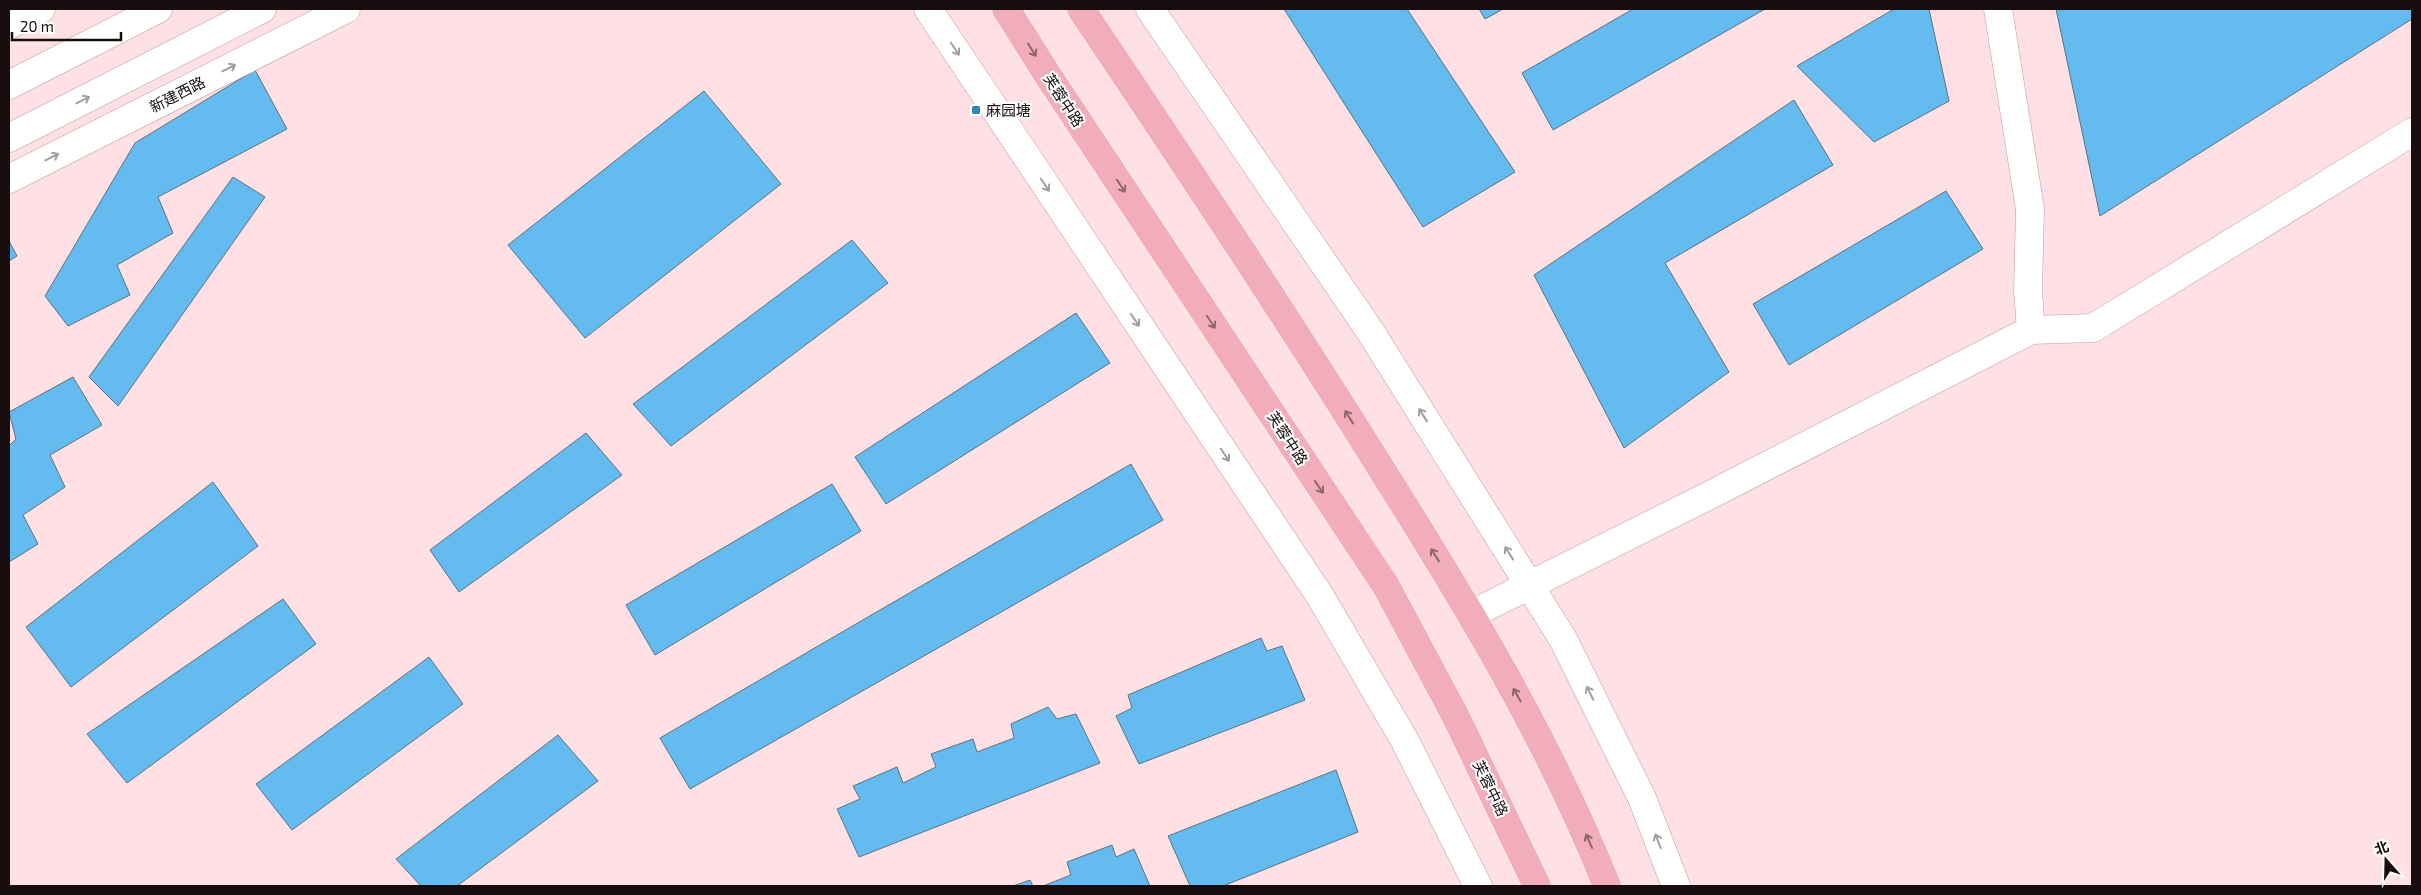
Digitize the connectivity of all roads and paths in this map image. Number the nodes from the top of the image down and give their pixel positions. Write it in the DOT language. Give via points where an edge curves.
graph roads {
  1 [pos="41,9"];
  2 [pos="158,9"];
  3 [pos="262,9"];
  4 [pos="346,9"];
  5 [pos="928,9"];
  6 [pos="1006,9"];
  7 [pos="1081,9"];
  8 [pos="1150,9"];
  9 [pos="1998,9"];
  10 [pos="9,25"];
  11 [pos="9,84"];
  12 [pos="2412,132"];
  13 [pos="9,138"];
  14 [pos="9,179"];
  15 [pos="2032,330"];
  16 [pos="1529,585"];
  17 [pos="1472,614"];
  18 [pos="1478,886"];
  19 [pos="1537,886"];
  20 [pos="1607,886"];
  21 [pos="1676,886"];
  1 -- 10 [label="street"];
  2 -- 11 [label="street"];
  13 -- 3 [label="street, one-way"];
  14 -- 4 [label="street, 新建西路, one-way"];
  5 -- 18 [label="street, one-way" via="1320,596 1406,742"];
  6 -- 19 [label="main road, 芙蓉中路, one-way" via="1386,586 1456,716"];
  17 -- 7 [label="main road, one-way" via="1252,264"];
  16 -- 8 [label="street, one-way" via="1370,331"];
  9 -- 15 [label="street" via="2030,209 2028,291"];
  12 -- 15 [label="street" via="2093,328"];
  15 -- 16 [label="street"];
  16 -- 17 [label="street"];
  21 -- 16 [label="street, one-way" via="1642,798 1563,639"];
  20 -- 17 [label="main road, one-way" via="1530,718"];
}
